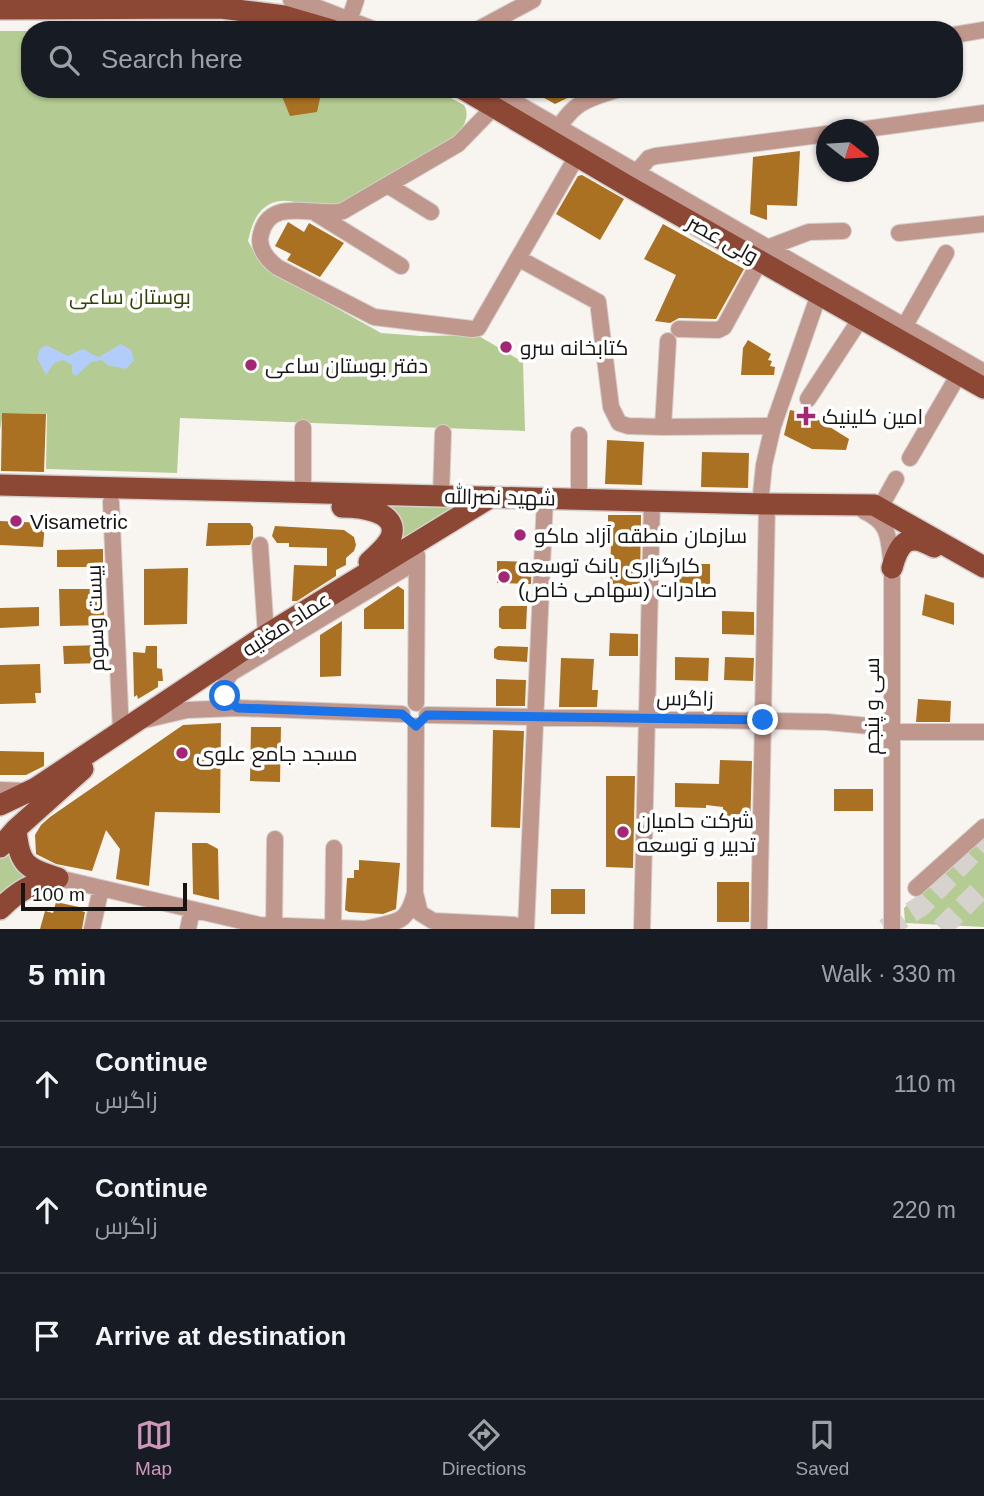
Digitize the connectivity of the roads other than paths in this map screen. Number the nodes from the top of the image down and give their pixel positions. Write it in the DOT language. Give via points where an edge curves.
graph roads {
  1 [pos="291,0"];
  2 [pos="356,0"];
  3 [pos="533,0"];
  4 [pos="0,9"];
  5 [pos="313,21"];
  6 [pos="332,21"];
  7 [pos="345,21"];
  8 [pos="494,21"];
  9 [pos="984,30"];
  10 [pos="963,33"];
  11 [pos="493,98"];
  12 [pos="596,98"];
  13 [pos="984,113"];
  14 [pos="879,127"];
  15 [pos="555,134"];
  16 [pos="816,135"];
  17 [pos="577,156"];
  18 [pos="631,179"];
  19 [pos="389,186"];
  20 [pos="315,212"];
  21 [pos="431,212"];
  22 [pos="984,224"];
  23 [pos="843,231"];
  24 [pos="899,233"];
  25 [pos="946,253"];
  26 [pos="764,254"];
  27 [pos="518,258"];
  28 [pos="401,266"];
  29 [pos="819,294"];
  30 [pos="862,318"];
  31 [pos="901,332"];
  32 [pos="984,372"];
  33 [pos="959,374"];
  34 [pos="984,388"];
  35 [pos="808,399"];
  36 [pos="773,426"];
  37 [pos="663,427"];
  38 [pos="303,428"];
  39 [pos="443,433"];
  40 [pos="579,435"];
  41 [pos="910,457"];
  42 [pos="897,479"];
  43 [pos="0,485"];
  44 [pos="303,493"];
  45 [pos="111,495"];
  46 [pos="441,496"];
  47 [pos="491,497"];
  48 [pos="259,498"];
  49 [pos="545,498"];
  50 [pos="579,499"];
  51 [pos="0,500"];
  52 [pos="652,501"];
  53 [pos="763,504"];
  54 [pos="849,505"];
  55 [pos="880,508"];
  56 [pos="260,545"];
  57 [pos="417,551"];
  58 [pos="984,567"];
  59 [pos="892,568"];
  60 [pos="984,580"];
  61 [pos="345,586"];
  62 [pos="266,635"];
  63 [pos="243,658"];
  64 [pos="892,701"];
  65 [pos="238,708"];
  66 [pos="419,715"];
  67 [pos="536,717"];
  68 [pos="647,719"];
  69 [pos="763,720"];
  70 [pos="827,722"];
  71 [pos="129,727"];
  72 [pos="888,730"];
  73 [pos="984,732"];
  74 [pos="101,746"];
  75 [pos="0,790"];
  76 [pos="32,790"];
  77 [pos="0,805"];
  78 [pos="984,828"];
  79 [pos="16,830"];
  80 [pos="275,839"];
  81 [pos="0,847"];
  82 [pos="334,848"];
  83 [pos="58,878"];
  84 [pos="102,888"];
  85 [pos="916,888"];
  86 [pos="415,893"];
  87 [pos="4,904"];
  88 [pos="192,910"];
  89 [pos="274,927"];
  90 [pos="333,928"];
  91 [pos="1,929"];
  92 [pos="92,929"];
  93 [pos="188,929"];
  94 [pos="366,929"];
  95 [pos="525,929"];
  96 [pos="642,929"];
  97 [pos="759,929"];
  98 [pos="882,929"];
  99 [pos="892,929"];
  1 -- 6 [label="street"];
  2 -- 7 [label="street"];
  3 -- 8 [label="street"];
  4 -- 5 [label="main road" via="221,8"];
  9 -- 10 [label="street"];
  11 -- 15 [label="main road, ولی عصر"];
  11 -- 19 [label="street" via="464,139"];
  12 -- 15 [label="street" via="576,106"];
  13 -- 14 [label="street"];
  15 -- 17 [label="main road, ولی عصر"];
  15 -- 18 [label="street"];
  16 -- 18 [label="street" via="656,156"];
  17 -- 18 [label="main road, ولی عصر"];
  17 -- 27 [label="street"];
  18 -- 26 [label="main road, ولی عصر"];
  19 -- 20 [label="street" via="343,211"];
  19 -- 21 [label="street"];
  20 -- 27 [label="street" via="287,209 268,221 261,234 266,258 374,317 478,328"];
  20 -- 28 [label="street"];
  22 -- 24 [label="street"];
  23 -- 26 [label="street" via="809,232"];
  25 -- 31 [label="street"];
  26 -- 29 [label="main road, ولی عصر"];
  26 -- 31 [label="street"];
  26 -- 37 [label="street" via="723,327 674,335"];
  27 -- 37 [label="street" via="600,306 614,417 623,425"];
  29 -- 30 [label="main road, ولی عصر"];
  29 -- 36 [label="street"];
  30 -- 31 [label="main road, ولی عصر"];
  30 -- 35 [label="street"];
  31 -- 32 [label="street"];
  31 -- 33 [label="main road, ولی عصر"];
  33 -- 34 [label="main road, ولی عصر"];
  33 -- 41 [label="street"];
  36 -- 37 [label="street"];
  36 -- 53 [label="street" via="764,465"];
  38 -- 44 [label="street"];
  39 -- 46 [label="street"];
  40 -- 50 [label="street"];
  42 -- 55 [label="street"];
  43 -- 45 [label="main road, شهید نصرالله"];
  44 -- 46 [label="main road, شهید نصرالله"];
  44 -- 48 [label="main road, شهید نصرالله"];
  45 -- 48 [label="main road, شهید نصرالله"];
  45 -- 51 [label="main road, شهید نصرالله"];
  45 -- 71 [label="street, بیست وسوم"];
  46 -- 47 [label="main road, شهید نصرالله"];
  47 -- 49 [label="main road, شهید نصرالله"];
  47 -- 57 [label="main road, عماد مغنیه"];
  48 -- 61 [label="main road, شهید نصرالله" via="365,507 387,520 391,536"];
  49 -- 50 [label="main road, شهید نصرالله"];
  49 -- 67 [label="street"];
  50 -- 52 [label="main road, شهید نصرالله"];
  52 -- 53 [label="main road, شهید نصرالله"];
  52 -- 68 [label="street"];
  53 -- 54 [label="main road, شهید نصرالله"];
  53 -- 69 [label="street"];
  54 -- 55 [label="main road, شهید نصرالله"];
  54 -- 59 [label="street, سی و پنجم" via="878,518 886,527"];
  55 -- 58 [label="main road, شهید نصرالله"];
  56 -- 62 [label="street"];
  57 -- 61 [label="main road, عماد مغنیه"];
  57 -- 63 [label="street, عماد مغنیه"];
  57 -- 66 [label="street"];
  59 -- 60 [label="main road" via="898,547 917,540"];
  59 -- 64 [label="street, سی و پنجم"];
  61 -- 62 [label="main road, عماد مغنیه"];
  62 -- 63 [label="main road, عماد مغنیه"];
  63 -- 65 [label="street, عماد مغنیه" via="224,689 228,701"];
  63 -- 71 [label="main road, عماد مغنیه"];
  64 -- 70 [label="street" via="876,716"];
  64 -- 72 [label="street, سی و پنجم"];
  65 -- 66 [label="street"];
  65 -- 71 [label="street" via="187,710"];
  66 -- 67 [label="street, زاگرس"];
  66 -- 86 [label="street"];
  67 -- 68 [label="street, زاگرس"];
  67 -- 95 [label="street"];
  68 -- 69 [label="street, زاگرس"];
  68 -- 96 [label="street"];
  69 -- 70 [label="street, زاگرس"];
  69 -- 97 [label="street"];
  70 -- 72 [label="street, زاگرس"];
  71 -- 74 [label="main road, عماد مغنیه"];
  72 -- 73 [label="street, زاگرس"];
  72 -- 98 [label="street, سی و پنجم"];
  72 -- 99 [label="street, سی و پنجم"];
  74 -- 76 [label="main road"];
  74 -- 79 [label="main road, عماد مغنیه" via="96,758"];
  75 -- 76 [label="street"];
  76 -- 77 [label="main road"];
  78 -- 85 [label="street"];
  79 -- 81 [label="main road, عماد مغنیه"];
  79 -- 83 [label="main road" via="23,860"];
  80 -- 89 [label="street"];
  82 -- 90 [label="street"];
  83 -- 84 [label="street"];
  83 -- 87 [label="main road" via="32,884"];
  84 -- 88 [label="street"];
  84 -- 92 [label="street"];
  86 -- 94 [label="street" via="404,918"];
  86 -- 95 [label="street" via="420,914 428,919"];
  87 -- 91 [label="main road"];
  88 -- 89 [label="street"];
  88 -- 93 [label="street"];
  89 -- 90 [label="street"];
  90 -- 94 [label="street"];
}
